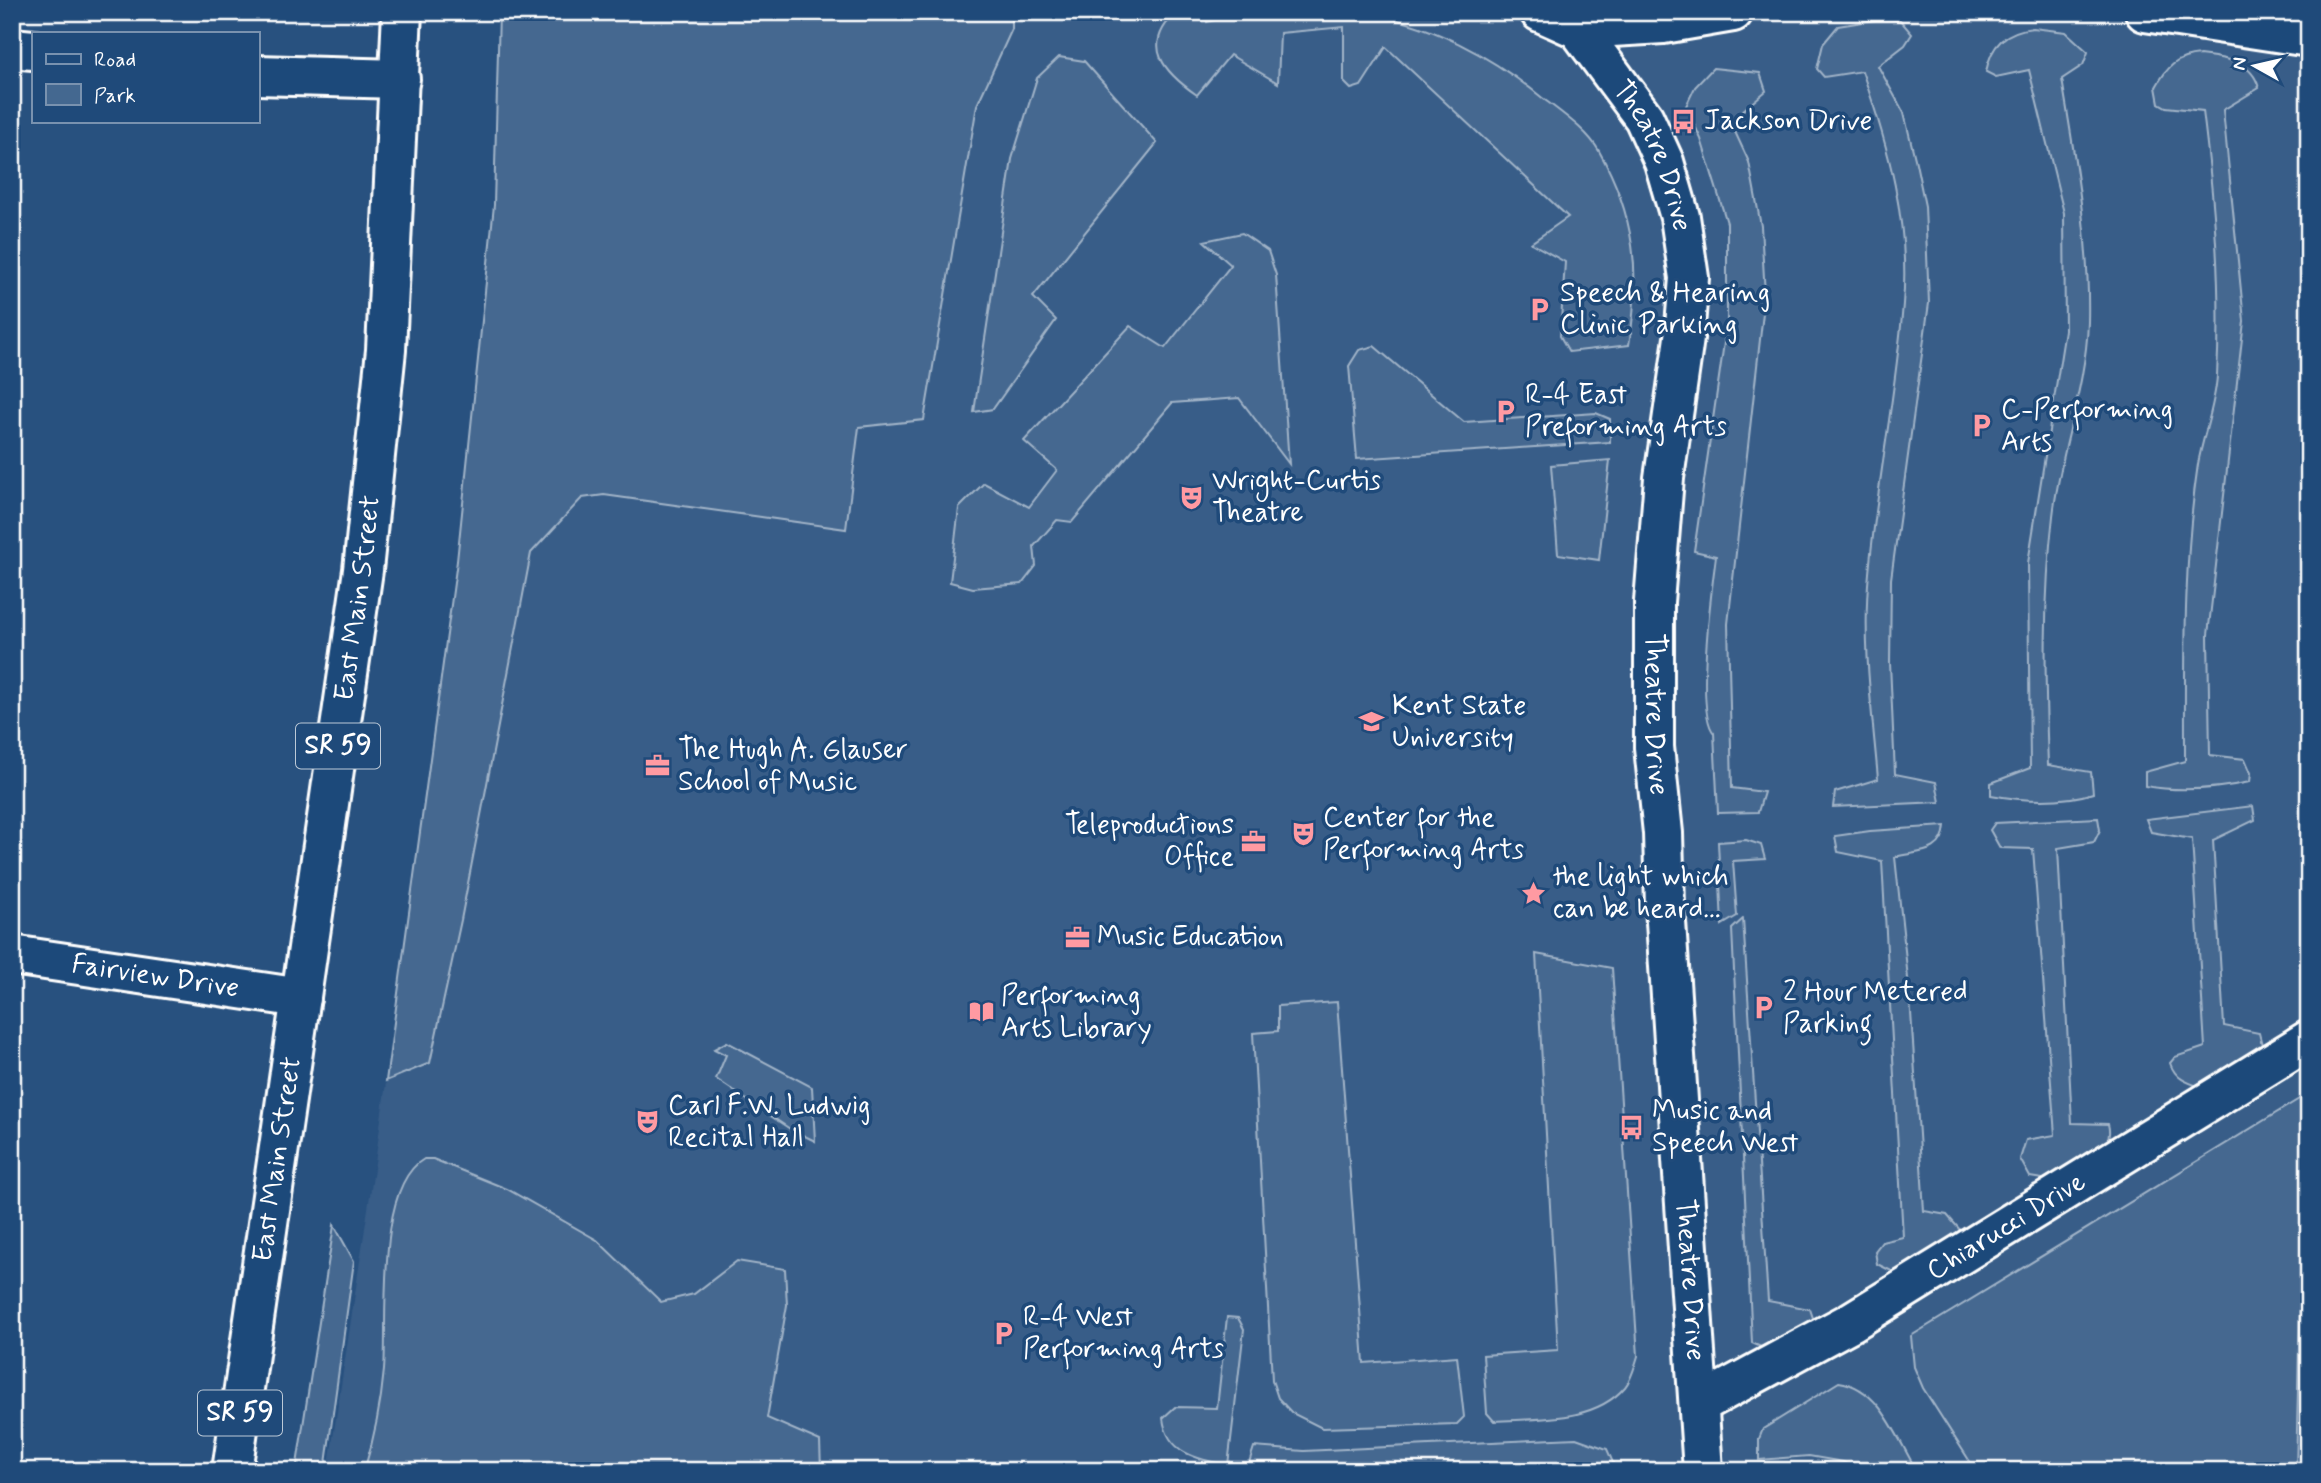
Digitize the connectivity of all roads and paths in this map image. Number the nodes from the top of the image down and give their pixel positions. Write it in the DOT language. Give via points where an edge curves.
graph roads {
  1 [pos="402,12"];
  2 [pos="1540,12"];
  3 [pos="1733,12"];
  4 [pos="2145,12"];
  5 [pos="1578,29"];
  6 [pos="2309,37"];
  7 [pos="12,48"];
  8 [pos="32,50"];
  9 [pos="259,75"];
  10 [pos="400,79"];
  11 [pos="12,955"];
  12 [pos="301,998"];
  13 [pos="2309,1040"];
  14 [pos="1699,1404"];
  15 [pos="232,1471"];
  16 [pos="1703,1471"];
  1 -- 10 [label="street, East Main Street / SR 59"];
  2 -- 5 [label="street, Theatre Drive"];
  3 -- 5 [label="street" via="1663,24"];
  4 -- 6 [label="street"];
  5 -- 14 [label="street, Theatre Drive" via="1644,118 1664,162 1680,217 1689,278 1664,478 1654,602 1653,711"];
  7 -- 8 [label="street"];
  9 -- 10 [label="street"];
  10 -- 12 [label="street, East Main Street / SR 59" via="386,350 363,570"];
  11 -- 12 [label="street, Fairview Drive"];
  12 -- 15 [label="street, East Main Street / SR 59"];
  13 -- 14 [label="street, Chiarucci Drive" via="1852,1322"];
  14 -- 16 [label="street, Theatre Drive"];
}
